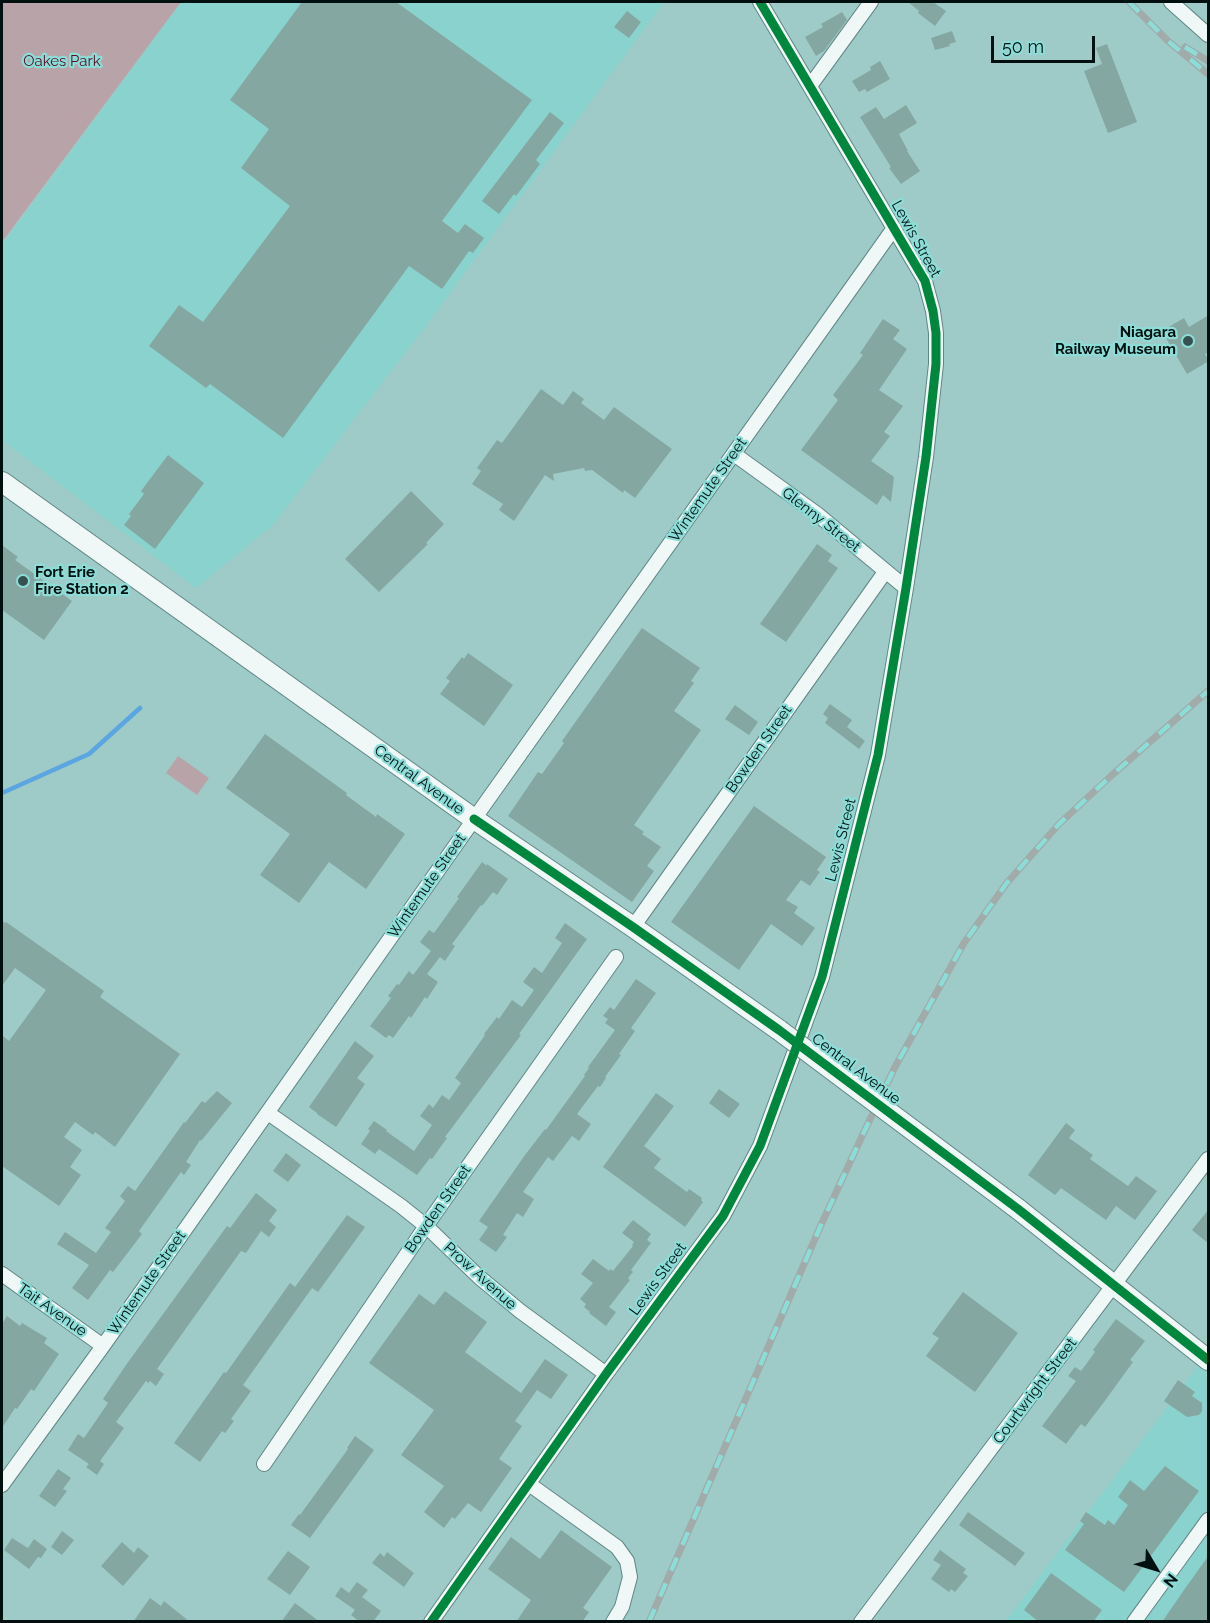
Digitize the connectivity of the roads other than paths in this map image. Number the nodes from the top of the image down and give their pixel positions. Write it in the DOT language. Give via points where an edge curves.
graph roads {
  1 [pos="760,2"];
  2 [pos="871,2"];
  3 [pos="1171,2"];
  4 [pos="1209,35"];
  5 [pos="810,86"];
  6 [pos="894,228"];
  7 [pos="734,454"];
  8 [pos="2,482"];
  9 [pos="885,572"];
  10 [pos="906,588"];
  11 [pos="474,819"];
  12 [pos="633,927"];
  13 [pos="616,957"];
  14 [pos="268,1113"];
  15 [pos="1209,1159"];
  16 [pos="426,1226"];
  17 [pos="2,1274"];
  18 [pos="1114,1285"];
  19 [pos="103,1346"];
  20 [pos="1209,1360"];
  21 [pos="606,1374"];
  22 [pos="264,1464"];
  23 [pos="529,1484"];
  24 [pos="2,1485"];
  25 [pos="1209,1520"];
  26 [pos="431,1622"];
  27 [pos="613,1622"];
  28 [pos="861,1622"];
  29 [pos="1134,1622"];
  1 -- 5 [label="street, Lewis Street"];
  2 -- 5 [label="street"];
  3 -- 4 [label="street"];
  5 -- 6 [label="street, Lewis Street"];
  6 -- 7 [label="street, Wintemute Street"];
  6 -- 10 [label="street, Lewis Street" via="925,282 936,333 926,457"];
  7 -- 9 [label="street, Glenny Street" via="817,514"];
  7 -- 11 [label="street, Wintemute Street"];
  8 -- 11 [label="main road, Central Avenue"];
  9 -- 10 [label="street, Glenny Street"];
  9 -- 12 [label="street, Bowden Street"];
  10 -- 21 [label="street, Lewis Street" via="878,755 822,977 760,1146 723,1216"];
  11 -- 12 [label="main road, Central Avenue"];
  11 -- 14 [label="street, Wintemute Street"];
  12 -- 18 [label="main road, Central Avenue, bridge" via="780,1030"];
  13 -- 16 [label="street, Bowden Street"];
  14 -- 16 [label="street, Prow Avenue"];
  14 -- 19 [label="street, Wintemute Street"];
  15 -- 18 [label="street, Courtwright Street"];
  16 -- 21 [label="street, Prow Avenue" via="519,1311"];
  16 -- 22 [label="street, Bowden Street"];
  17 -- 19 [label="street, Tait Avenue"];
  18 -- 20 [label="main road, Central Avenue"];
  18 -- 28 [label="street, Courtwright Street"];
  19 -- 24 [label="street, Wintemute Street"];
  21 -- 23 [label="street, Lewis Street"];
  23 -- 26 [label="street, Lewis Street"];
  23 -- 27 [label="street" via="617,1547 627,1561 630,1577 622,1607"];
  25 -- 29 [label="street"];
}
